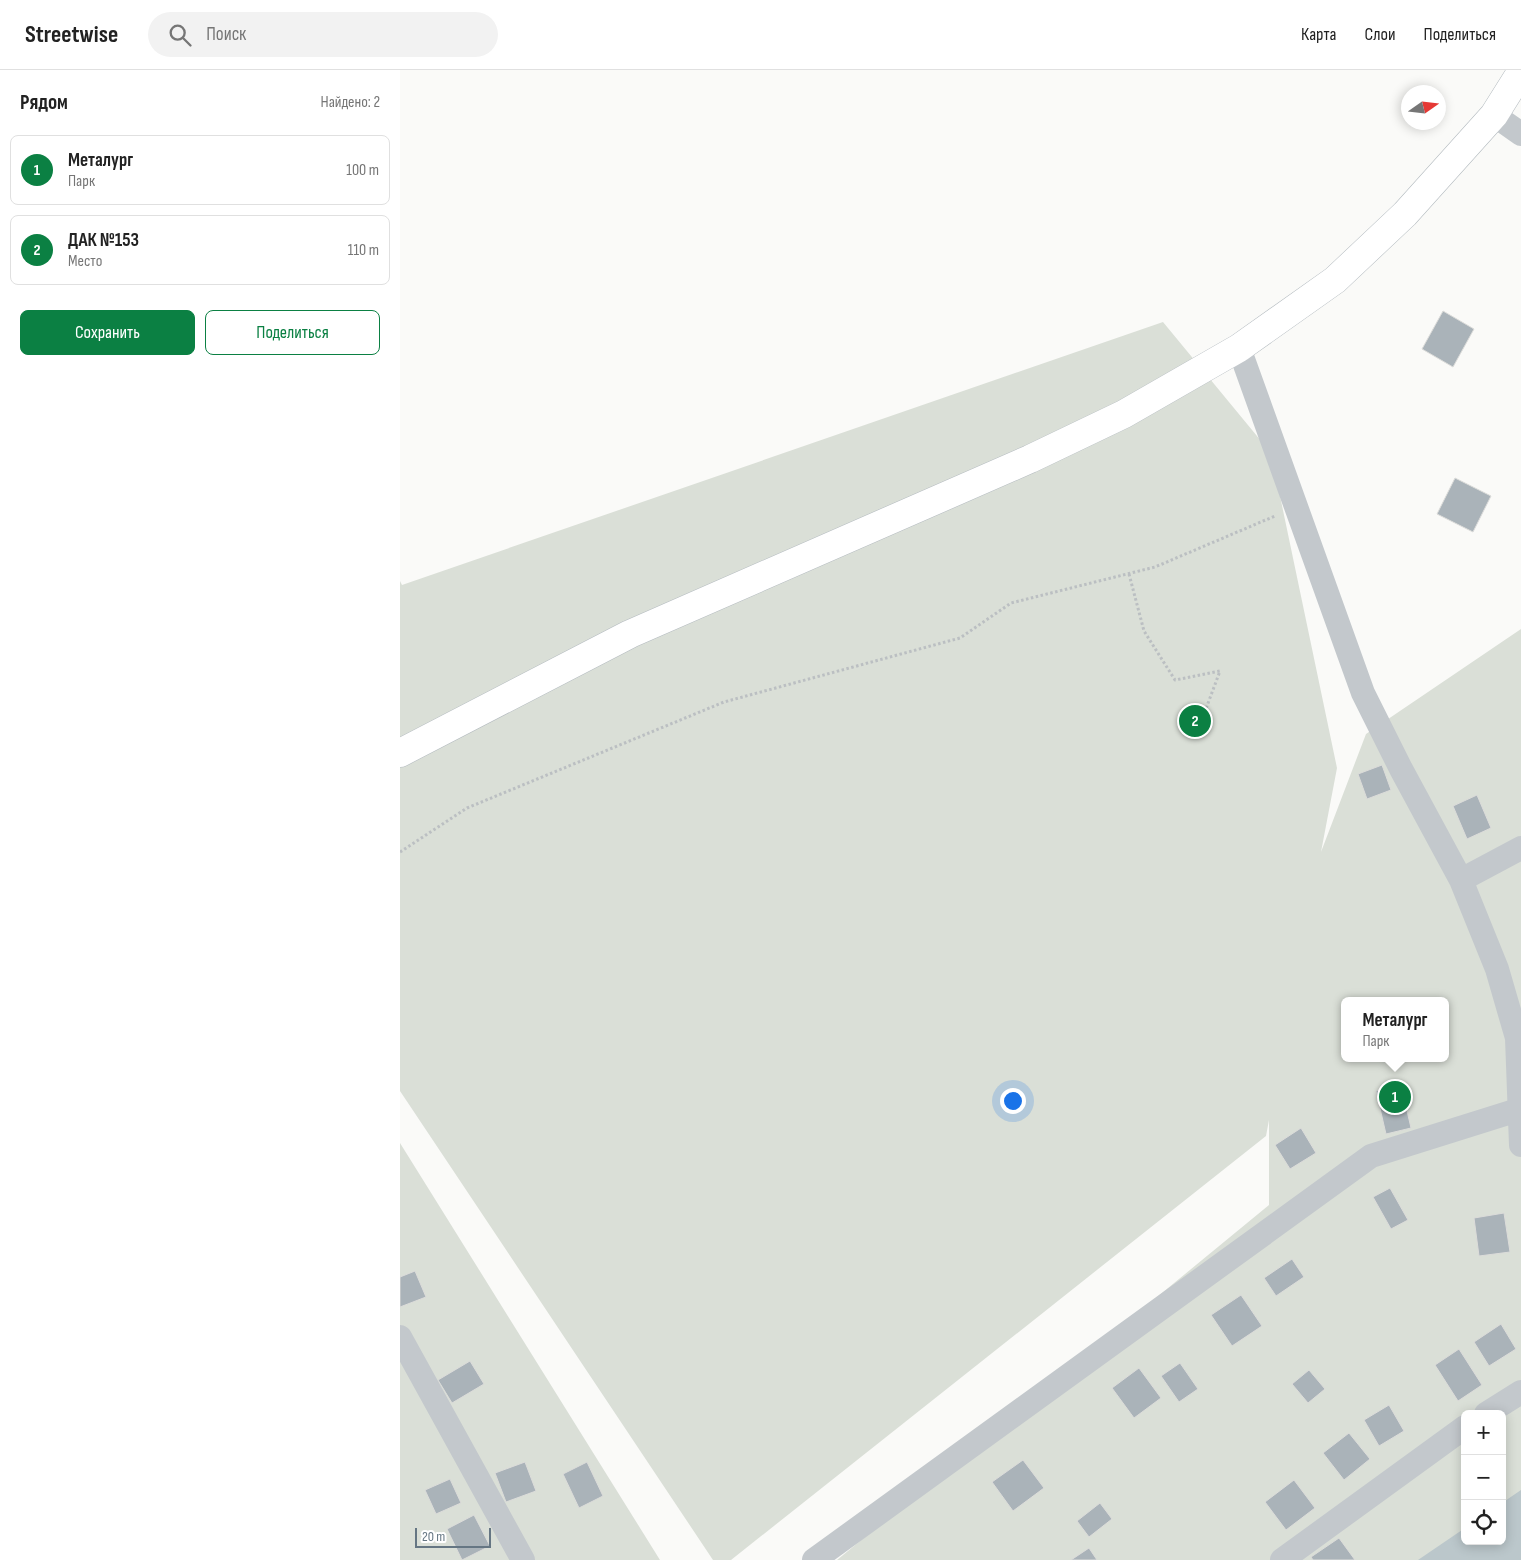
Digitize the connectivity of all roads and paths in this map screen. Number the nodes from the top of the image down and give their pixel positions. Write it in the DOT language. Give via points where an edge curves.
graph roads {
  1 [pos="1521,72"];
  2 [pos="1494,115"];
  3 [pos="1521,134"];
  4 [pos="1239,348"];
  5 [pos="1296,507"];
  6 [pos="1128,574"];
  7 [pos="1204,714"];
  8 [pos="400,753"];
  9 [pos="1521,848"];
  10 [pos="400,852"];
  11 [pos="1461,880"];
  12 [pos="1520,1109"];
  13 [pos="1521,1145"];
  14 [pos="400,1337"];
  15 [pos="1521,1392"];
  16 [pos="1492,1410"];
  17 [pos="1461,1430"];
  18 [pos="523,1560"];
  19 [pos="814,1560"];
  20 [pos="1282,1560"];
  1 -- 2 [label="main road"];
  2 -- 3 [label="street"];
  2 -- 4 [label="main road" via="1405,214 1342,273"];
  4 -- 5 [label="street"];
  4 -- 8 [label="main road" via="1124,414 1030,459 630,634"];
  5 -- 6 [label="path" via="1155,567"];
  5 -- 11 [label="street" via="1363,693"];
  6 -- 7 [label="path" via="1144,630 1176,680 1220,671"];
  6 -- 10 [label="path" via="1011,603 960,638 724,702 467,808"];
  9 -- 11 [label="street"];
  11 -- 12 [label="street" via="1497,970 1516,1038"];
  12 -- 13 [label="street"];
  12 -- 19 [label="street" via="1371,1156"];
  14 -- 18 [label="street"];
  15 -- 16 [label="street"];
  17 -- 20 [label="street"];
}
